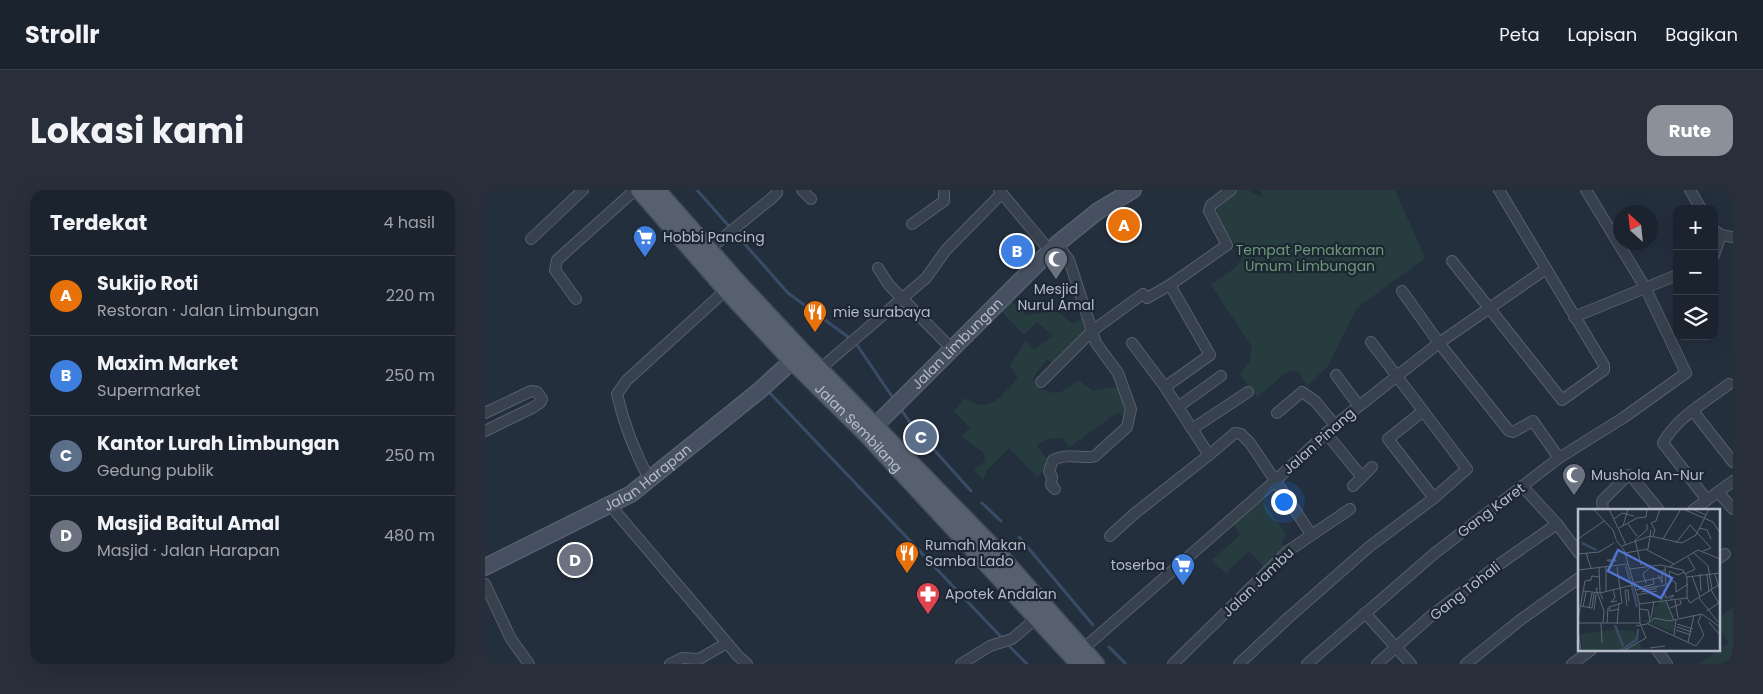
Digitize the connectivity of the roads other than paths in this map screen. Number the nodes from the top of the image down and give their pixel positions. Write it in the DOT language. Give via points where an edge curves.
graph roads {
  1 [pos="583,190"];
  2 [pos="635,190"];
  3 [pos="639,190"];
  4 [pos="657,190"];
  5 [pos="777,190"];
  6 [pos="802,190"];
  7 [pos="944,190"];
  8 [pos="1133,190"];
  9 [pos="1231,190"];
  10 [pos="1499,190"];
  11 [pos="1586,190"];
  12 [pos="1690,190"];
  13 [pos="1001,191"];
  14 [pos="811,199"];
  15 [pos="1699,205"];
  16 [pos="912,224"];
  17 [pos="1718,232"];
  18 [pos="1733,237"];
  19 [pos="531,239"];
  20 [pos="1053,248"];
  21 [pos="709,249"];
  22 [pos="1452,261"];
  23 [pos="879,268"];
  24 [pos="1546,269"];
  25 [pos="1673,277"];
  26 [pos="1170,285"];
  27 [pos="1646,289"];
  28 [pos="725,290"];
  29 [pos="1402,292"];
  30 [pos="903,298"];
  31 [pos="576,299"];
  32 [pos="1489,308"];
  33 [pos="1574,317"];
  34 [pos="1092,331"];
  35 [pos="1371,342"];
  36 [pos="1133,343"];
  37 [pos="1439,343"];
  38 [pos="952,349"];
  39 [pos="792,361"];
  40 [pos="820,369"];
  41 [pos="1336,375"];
  42 [pos="1397,375"];
  43 [pos="1221,376"];
  44 [pos="1041,382"];
  45 [pos="1732,385"];
  46 [pos="1165,387"];
  47 [pos="1248,392"];
  48 [pos="1359,406"];
  49 [pos="1178,407"];
  50 [pos="1693,410"];
  51 [pos="1423,411"];
  52 [pos="485,413"];
  53 [pos="1277,413"];
  54 [pos="876,425"];
  55 [pos="1335,425"];
  56 [pos="1192,429"];
  57 [pos="485,431"];
  58 [pos="1326,433"];
  59 [pos="1209,455"];
  60 [pos="1559,458"];
  61 [pos="1733,462"];
  62 [pos="1372,467"];
  63 [pos="1361,477"];
  64 [pos="650,481"];
  65 [pos="1275,481"];
  66 [pos="1733,481"];
  67 [pos="1353,486"];
  68 [pos="1522,486"];
  69 [pos="1055,489"];
  70 [pos="1718,492"];
  71 [pos="1433,498"];
  72 [pos="1707,500"];
  73 [pos="610,505"];
  74 [pos="1350,509"];
  75 [pos="1603,509"];
  76 [pos="1658,509"];
  77 [pos="1694,509"];
  78 [pos="1733,509"];
  79 [pos="1557,524"];
  80 [pos="1311,534"];
  81 [pos="1110,536"];
  82 [pos="1578,552"];
  83 [pos="485,567"];
  84 [pos="1578,579"];
  85 [pos="485,584"];
  86 [pos="1365,613"];
  87 [pos="1037,618"];
  88 [pos="727,643"];
  89 [pos="1396,648"];
  90 [pos="1588,652"];
  91 [pos="1658,652"];
  92 [pos="1081,657"];
  93 [pos="529,664"];
  94 [pos="670,664"];
  95 [pos="747,664"];
  96 [pos="961,664"];
  97 [pos="1096,664"];
  98 [pos="1173,664"];
  99 [pos="1239,664"];
  100 [pos="1307,664"];
  101 [pos="1377,664"];
  102 [pos="1411,664"];
  103 [pos="1466,664"];
  104 [pos="1572,664"];
  105 [pos="1667,664"];
  1 -- 19 [label="street"];
  2 -- 31 [label="street" via="557,260 555,270"];
  3 -- 28 [label="main road, Jalan Sembilang"];
  4 -- 21 [label="main road, Jalan Sembilang"];
  5 -- 21 [label="street" via="772,198"];
  6 -- 14 [label="street"];
  7 -- 16 [label="street" via="944,201"];
  8 -- 20 [label="street, Jalan Limbungan" via="1098,211"];
  9 -- 26 [label="street" via="1211,205 1209,211 1227,244"];
  10 -- 24 [label="street"];
  11 -- 27 [label="street"];
  12 -- 15 [label="street"];
  13 -- 20 [label="street"];
  13 -- 30 [label="street" via="945,250 926,278"];
  17 -- 18 [label="street"];
  20 -- 34 [label="street" via="1069,260"];
  20 -- 38 [label="street, Jalan Limbungan"];
  21 -- 40 [label="main road, Jalan Sembilang"];
  22 -- 32 [label="street"];
  23 -- 30 [label="street" via="889,285"];
  24 -- 32 [label="street, Jalan Pinang"];
  24 -- 33 [label="street"];
  25 -- 27 [label="street"];
  26 -- 34 [label="street" via="1147,298 1143,294"];
  26 -- 46 [label="street" via="1210,355"];
  27 -- 33 [label="street"];
  27 -- 60 [label="street, Gang Karet" via="1686,373"];
  28 -- 39 [label="main road, Jalan Sembilang"];
  28 -- 64 [label="street" via="627,380 617,394 626,428"];
  29 -- 37 [label="street"];
  30 -- 38 [label="street"];
  30 -- 40 [label="street"];
  32 -- 33 [label="street" via="1562,400 1601,374 1604,365"];
  32 -- 37 [label="street, Jalan Pinang"];
  34 -- 44 [label="street"];
  34 -- 69 [label="street" via="1099,350 1112,364 1124,387 1131,409 1130,421 1127,428 1092,458 1074,455 1053,460 1049,471 1051,485"];
  35 -- 42 [label="street"];
  36 -- 46 [label="street"];
  37 -- 42 [label="street, Jalan Pinang"];
  37 -- 60 [label="street" via="1509,431 1533,421"];
  38 -- 54 [label="street, Jalan Limbungan"];
  39 -- 64 [label="street, Jalan Harapan"];
  39 -- 87 [label="main road, Jalan Sembilang" via="866,434"];
  40 -- 54 [label="main road, Jalan Sembilang"];
  41 -- 48 [label="street"];
  42 -- 48 [label="street, Jalan Pinang"];
  42 -- 51 [label="street"];
  43 -- 49 [label="street"];
  45 -- 50 [label="street"];
  46 -- 49 [label="street"];
  47 -- 56 [label="street"];
  48 -- 55 [label="street, Jalan Pinang"];
  49 -- 56 [label="street"];
  50 -- 61 [label="street"];
  50 -- 72 [label="street" via="1663,443"];
  51 -- 71 [label="street" via="1467,469"];
  51 -- 71 [label="street" via="1388,439"];
  52 -- 57 [label="street" via="531,391 537,392 541,398 532,408"];
  53 -- 55 [label="street" via="1302,392 1315,401"];
  54 -- 92 [label="main road, Jalan Sembilang" via="991,545"];
  55 -- 58 [label="street, Jalan Pinang"];
  56 -- 59 [label="street"];
  58 -- 63 [label="street"];
  58 -- 65 [label="street, Jalan Pinang"];
  59 -- 65 [label="street" via="1228,437 1241,434"];
  59 -- 81 [label="street"];
  60 -- 68 [label="street, Gang Karet"];
  62 -- 63 [label="street"];
  63 -- 67 [label="street"];
  64 -- 73 [label="street, Jalan Harapan"];
  65 -- 80 [label="street"];
  65 -- 92 [label="street, Jalan Pinang"];
  66 -- 70 [label="street"];
  68 -- 79 [label="street"];
  68 -- 86 [label="street, Gang Karet" via="1435,553"];
  70 -- 72 [label="street"];
  70 -- 78 [label="street"];
  71 -- 99 [label="street" via="1369,547"];
  72 -- 77 [label="street"];
  73 -- 83 [label="street, Jalan Harapan"];
  73 -- 88 [label="street"];
  74 -- 80 [label="street, Jalan Jambu"];
  75 -- 76 [label="street" via="1602,501 1628,475"];
  79 -- 82 [label="street"];
  79 -- 89 [label="street, Gang Tohali" via="1432,615"];
  80 -- 98 [label="street, Jalan Jambu" via="1288,551"];
  84 -- 103 [label="street"];
  85 -- 93 [label="street" via="511,639"];
  86 -- 89 [label="street"];
  86 -- 100 [label="street, Gang Karet"];
  87 -- 92 [label="main road, Jalan Sembilang"];
  87 -- 96 [label="street" via="1012,639 990,646"];
  88 -- 94 [label="street" via="699,659 682,658"];
  88 -- 95 [label="street"];
  89 -- 101 [label="street, Gang Tohali"];
  89 -- 102 [label="street"];
  90 -- 104 [label="street"];
  91 -- 105 [label="street"];
  92 -- 97 [label="main road, Jalan Sembilang"];
}
